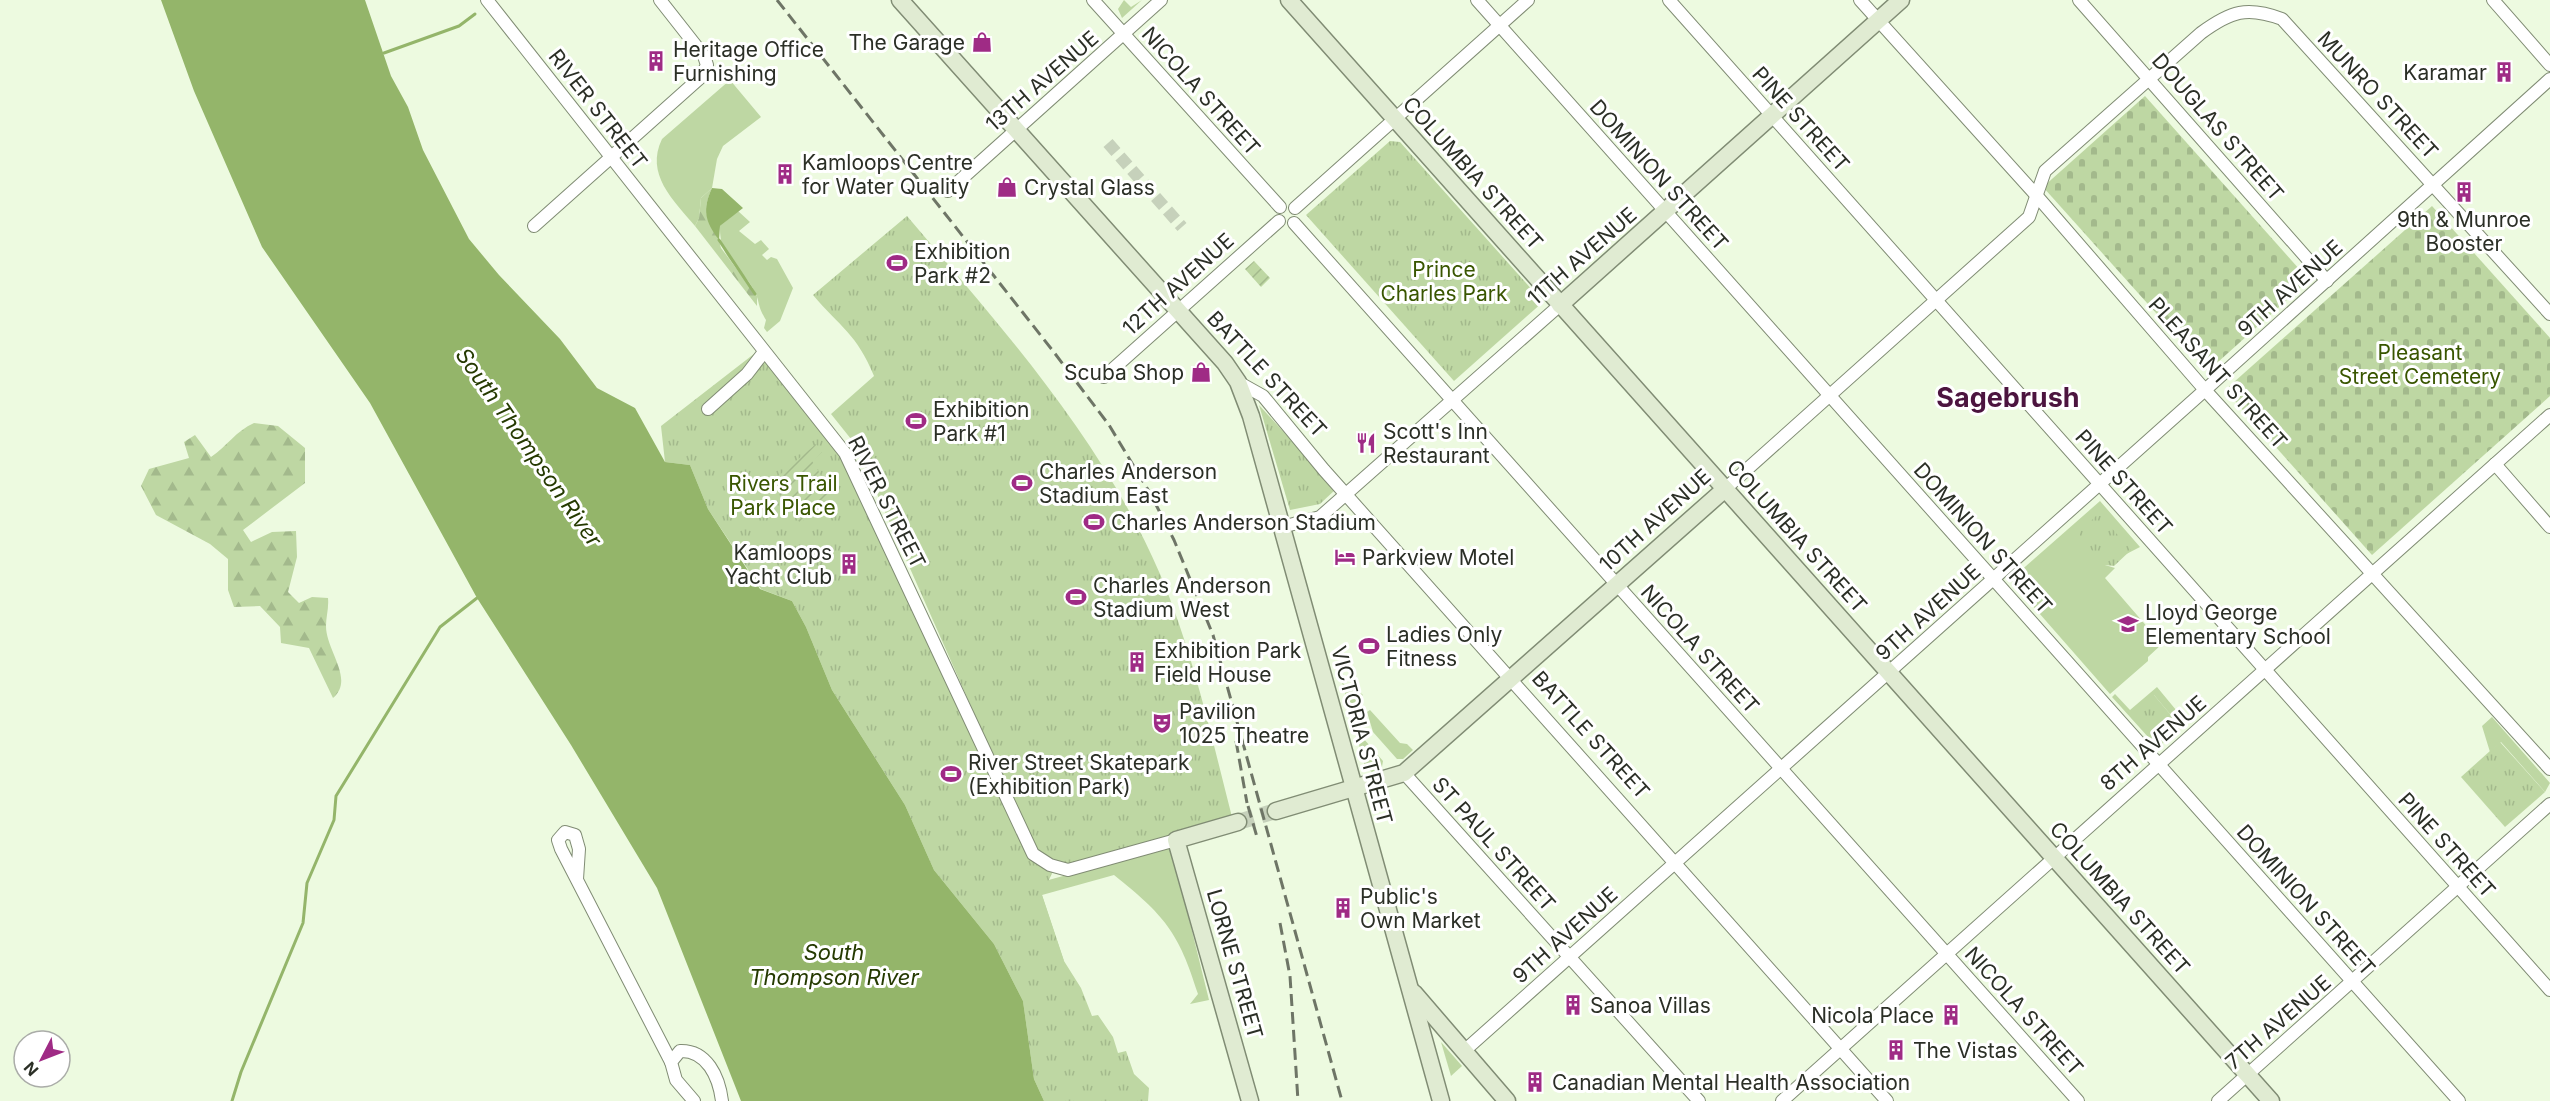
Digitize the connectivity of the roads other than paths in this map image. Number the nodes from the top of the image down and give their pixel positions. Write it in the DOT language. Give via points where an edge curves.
graph roads {
  1 [pos="487,0"];
  2 [pos="660,0"];
  3 [pos="900,0"];
  4 [pos="1093,0"];
  5 [pos="1161,0"];
  6 [pos="1289,0"];
  7 [pos="1477,0"];
  8 [pos="1528,0"];
  9 [pos="1669,0"];
  10 [pos="1860,0"];
  11 [pos="1901,0"];
  12 [pos="2079,0"];
  13 [pos="2493,0"];
  14 [pos="1879,21"];
  15 [pos="1500,25"];
  16 [pos="1124,35"];
  17 [pos="2550,65"];
  18 [pos="2149,79"];
  19 [pos="2550,79"];
  20 [pos="1772,116"];
  21 [pos="1395,119"];
  22 [pos="1015,129"];
  23 [pos="611,157"];
  24 [pos="2434,185"];
  25 [pos="948,191"];
  26 [pos="2036,195"];
  27 [pos="1280,207"];
  28 [pos="1295,208"];
  29 [pos="1665,212"];
  30 [pos="1279,222"];
  31 [pos="1294,223"];
  32 [pos="534,226"];
  33 [pos="2327,281"];
  34 [pos="1936,300"];
  35 [pos="1560,304"];
  36 [pos="1178,311"];
  37 [pos="2550,314"];
  38 [pos="764,352"];
  39 [pos="1104,377"];
  40 [pos="1238,382"];
  41 [pos="2205,390"];
  42 [pos="1830,395"];
  43 [pos="1451,401"];
  44 [pos="708,409"];
  45 [pos="2550,415"];
  46 [pos="2495,464"];
  47 [pos="2099,484"];
  48 [pos="1725,489"];
  49 [pos="1345,494"];
  50 [pos="2550,526"];
  51 [pos="1282,527"];
  52 [pos="2371,574"];
  53 [pos="1994,580"];
  54 [pos="1616,585"];
  55 [pos="2265,670"];
  56 [pos="1888,673"];
  57 [pos="1511,679"];
  58 [pos="2158,765"];
  59 [pos="1781,769"];
  60 [pos="2550,769"];
  61 [pos="1404,773"];
  62 [pos="1353,789"];
  63 [pos="2550,804"];
  64 [pos="1276,811"];
  65 [pos="1238,822"];
  66 [pos="1176,840"];
  67 [pos="2054,857"];
  68 [pos="1675,863"];
  69 [pos="577,879"];
  70 [pos="2458,887"];
  71 [pos="1946,953"];
  72 [pos="1570,957"];
  73 [pos="2353,982"];
  74 [pos="1411,990"];
  75 [pos="2550,990"];
  76 [pos="1839,1048"];
  77 [pos="1463,1052"];
  78 [pos="671,1062"];
  79 [pos="2247,1074"];
  80 [pos="694,1101"];
  81 [pos="722,1101"];
  82 [pos="1250,1101"];
  83 [pos="1441,1101"];
  84 [pos="1507,1101"];
  85 [pos="1699,1101"];
  86 [pos="1782,1101"];
  87 [pos="1887,1101"];
  88 [pos="2078,1101"];
  89 [pos="2218,1101"];
  90 [pos="2271,1101"];
  91 [pos="2459,1101"];
  1 -- 23 [label="street, RIVER STREET"];
  2 -- 23 [label="street" via="698,47 706,65 701,77"];
  3 -- 22 [label="main road, BATTLE STREET"];
  4 -- 16 [label="street, NICOLA STREET"];
  5 -- 16 [label="street, 13TH AVENUE"];
  6 -- 21 [label="main road, COLUMBIA STREET"];
  7 -- 15 [label="street, DOMINION STREET"];
  8 -- 15 [label="street"];
  9 -- 20 [label="street, PINE STREET"];
  10 -- 14 [label="street, PLEASANT STREET"];
  11 -- 14 [label="main road, 11TH AVENUE"];
  12 -- 18 [label="street, DOUGLAS STREET"];
  13 -- 17 [label="street"];
  14 -- 20 [label="main road, 11TH AVENUE"];
  14 -- 26 [label="street, PLEASANT STREET"];
  15 -- 21 [label="street"];
  15 -- 29 [label="street, DOMINION STREET"];
  16 -- 22 [label="street, 13TH AVENUE"];
  16 -- 27 [label="street, NICOLA STREET"];
  18 -- 24 [label="street, MUNRO STREET" via="2222,17 2243,11 2263,12 2282,19"];
  18 -- 26 [label="street, 10TH AVENUE" via="2045,171"];
  18 -- 33 [label="street, DOUGLAS STREET"];
  19 -- 24 [label="street, 9TH AVENUE"];
  20 -- 29 [label="main road, 11TH AVENUE"];
  20 -- 34 [label="street, PINE STREET"];
  21 -- 28 [label="street"];
  21 -- 35 [label="main road, COLUMBIA STREET"];
  22 -- 25 [label="street, 13TH AVENUE"];
  22 -- 36 [label="main road, BATTLE STREET"];
  23 -- 32 [label="street"];
  23 -- 38 [label="street, RIVER STREET"];
  24 -- 33 [label="street, 9TH AVENUE"];
  24 -- 37 [label="street, MUNRO STREET"];
  26 -- 34 [label="street, 10TH AVENUE" via="2029,217"];
  26 -- 41 [label="street, PLEASANT STREET"];
  27 -- 28 [label="street" via="1287,204"];
  27 -- 30 [label="street"];
  28 -- 31 [label="street" via="1298,215"];
  29 -- 35 [label="main road, 11TH AVENUE"];
  29 -- 42 [label="street, DOMINION STREET"];
  30 -- 31 [label="street"];
  30 -- 36 [label="street, 12TH AVENUE"];
  31 -- 43 [label="street, NICOLA STREET"];
  33 -- 41 [label="street, 9TH AVENUE"];
  34 -- 42 [label="street, 10TH AVENUE"];
  34 -- 47 [label="street, PINE STREET"];
  35 -- 43 [label="street, 11TH AVENUE"];
  35 -- 48 [label="main road, COLUMBIA STREET"];
  36 -- 39 [label="street, 12TH AVENUE"];
  36 -- 40 [label="main road, BATTLE STREET"];
  38 -- 44 [label="street" via="747,374"];
  38 -- 66 [label="street, RIVER STREET" via="845,453 1033,854 1068,870"];
  40 -- 49 [label="street, BATTLE STREET" via="1263,396"];
  40 -- 51 [label="main road, VICTORIA STREET"];
  41 -- 47 [label="street, 9TH AVENUE"];
  41 -- 52 [label="street, PLEASANT STREET"];
  42 -- 48 [label="street, 10TH AVENUE"];
  42 -- 53 [label="street, DOMINION STREET"];
  43 -- 49 [label="street, 11TH AVENUE"];
  43 -- 54 [label="street, NICOLA STREET"];
  45 -- 46 [label="street, 8TH AVENUE"];
  46 -- 50 [label="street"];
  46 -- 52 [label="street, 8TH AVENUE"];
  47 -- 53 [label="street, 9TH AVENUE"];
  47 -- 55 [label="street, PINE STREET"];
  48 -- 54 [label="main road, 10TH AVENUE"];
  48 -- 56 [label="main road, COLUMBIA STREET"];
  49 -- 51 [label="street, 11TH AVENUE" via="1320,517"];
  49 -- 57 [label="street, BATTLE STREET"];
  51 -- 62 [label="main road, VICTORIA STREET"];
  52 -- 55 [label="street, 8TH AVENUE"];
  52 -- 60 [label="street, PLEASANT STREET"];
  53 -- 56 [label="street, 9TH AVENUE"];
  53 -- 58 [label="street, DOMINION STREET"];
  54 -- 57 [label="main road, 10TH AVENUE"];
  54 -- 59 [label="street, NICOLA STREET"];
  55 -- 58 [label="street, 8TH AVENUE"];
  55 -- 70 [label="street, PINE STREET"];
  56 -- 59 [label="street, 9TH AVENUE"];
  56 -- 67 [label="main road, COLUMBIA STREET"];
  57 -- 61 [label="main road, 10TH AVENUE"];
  57 -- 68 [label="street, BATTLE STREET"];
  58 -- 67 [label="street, 8TH AVENUE"];
  58 -- 73 [label="street, DOMINION STREET"];
  59 -- 68 [label="street, 9TH AVENUE"];
  59 -- 71 [label="street, NICOLA STREET"];
  61 -- 62 [label="main road, 10TH AVENUE"];
  61 -- 72 [label="street, ST PAUL STREET"];
  62 -- 64 [label="main road, 10TH AVENUE"];
  62 -- 74 [label="main road, VICTORIA STREET"];
  63 -- 70 [label="street, 7TH AVENUE"];
  65 -- 66 [label="main road"];
  66 -- 82 [label="main road, LORNE STREET"];
  67 -- 71 [label="street, 8TH AVENUE"];
  67 -- 79 [label="main road, COLUMBIA STREET"];
  68 -- 72 [label="street, 9TH AVENUE"];
  68 -- 76 [label="street, BATTLE STREET"];
  69 -- 78 [label="street"];
  70 -- 73 [label="street, 7TH AVENUE"];
  70 -- 75 [label="street, PINE STREET"];
  71 -- 76 [label="street, 8TH AVENUE"];
  71 -- 88 [label="street, NICOLA STREET"];
  72 -- 77 [label="street, 9TH AVENUE"];
  72 -- 85 [label="street, ST PAUL STREET"];
  73 -- 79 [label="street, 7TH AVENUE"];
  73 -- 91 [label="street, DOMINION STREET"];
  74 -- 77 [label="main road"];
  74 -- 83 [label="main road, VICTORIA STREET"];
  76 -- 86 [label="street, 8TH AVENUE"];
  76 -- 87 [label="street, BATTLE STREET"];
  77 -- 84 [label="main road"];
  78 -- 80 [label="street" via="676,1080"];
  78 -- 81 [label="street" via="680,1051 693,1051 703,1057 714,1073"];
  79 -- 89 [label="street, 7TH AVENUE"];
  79 -- 90 [label="main road, COLUMBIA STREET"];
}
